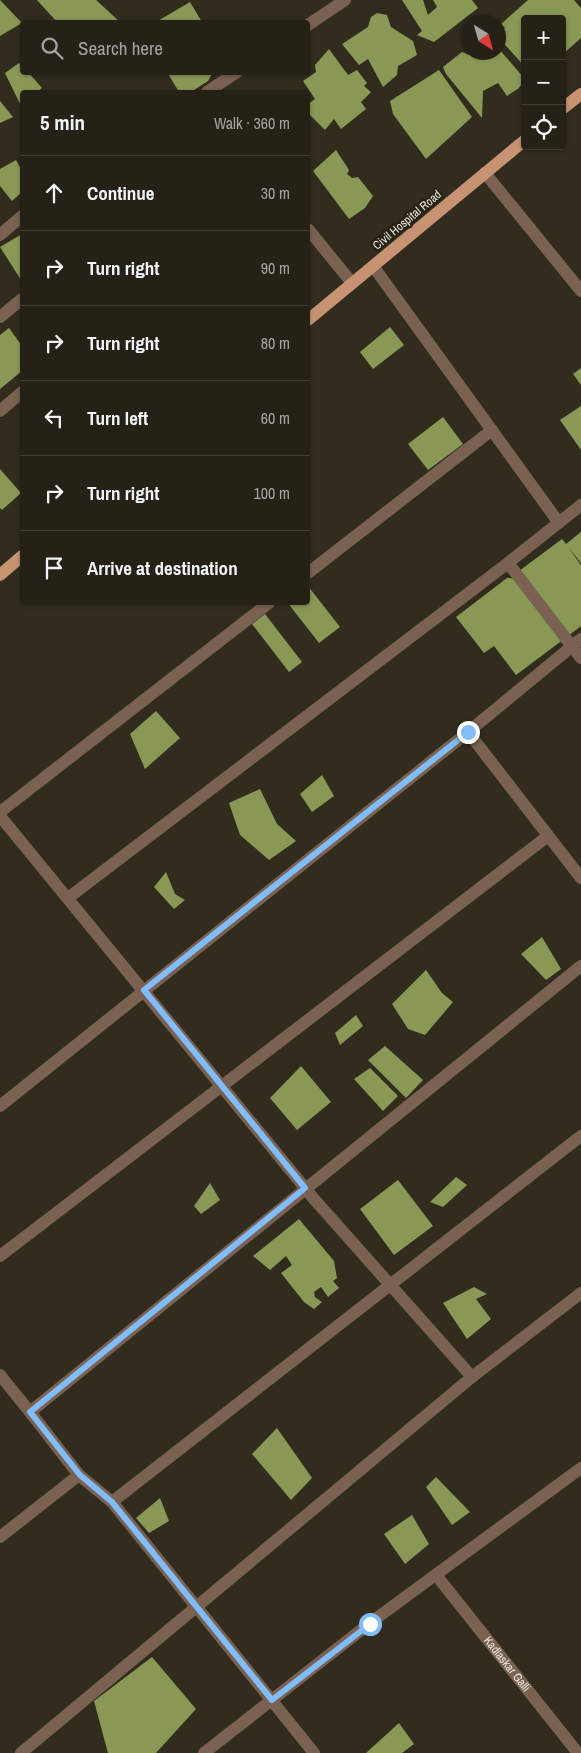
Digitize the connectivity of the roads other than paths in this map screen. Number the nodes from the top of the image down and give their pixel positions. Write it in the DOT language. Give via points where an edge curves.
graph roads {
  1 [pos="345,0"];
  2 [pos="310,24"];
  3 [pos="232,75"];
  4 [pos="210,90"];
  5 [pos="581,94"];
  6 [pos="566,106"];
  7 [pos="521,143"];
  8 [pos="485,173"];
  9 [pos="20,218"];
  10 [pos="310,231"];
  11 [pos="0,235"];
  12 [pos="373,266"];
  13 [pos="352,283"];
  14 [pos="581,291"];
  15 [pos="20,301"];
  16 [pos="0,317"];
  17 [pos="310,318"];
  18 [pos="20,394"];
  19 [pos="0,410"];
  20 [pos="492,430"];
  21 [pos="581,506"];
  22 [pos="559,523"];
  23 [pos="20,558"];
  24 [pos="508,563"];
  25 [pos="310,571"];
  26 [pos="0,575"];
  27 [pos="266,605"];
  28 [pos="576,642"];
  29 [pos="581,658"];
  30 [pos="468,732"];
  31 [pos="0,812"];
  32 [pos="0,816"];
  33 [pos="548,836"];
  34 [pos="581,878"];
  35 [pos="68,898"];
  36 [pos="581,966"];
  37 [pos="144,990"];
  38 [pos="222,1086"];
  39 [pos="0,1106"];
  40 [pos="581,1136"];
  41 [pos="305,1188"];
  42 [pos="0,1256"];
  43 [pos="390,1284"];
  44 [pos="581,1293"];
  45 [pos="0,1374"];
  46 [pos="472,1377"];
  47 [pos="30,1412"];
  48 [pos="581,1468"];
  49 [pos="80,1475"];
  50 [pos="112,1502"];
  51 [pos="0,1536"];
  52 [pos="436,1575"];
  53 [pos="197,1607"];
  54 [pos="272,1700"];
  55 [pos="21,1753"];
  56 [pos="204,1753"];
  57 [pos="314,1753"];
  58 [pos="578,1753"];
  1 -- 2 [label="street"];
  3 -- 4 [label="street"];
  5 -- 6 [label="main road"];
  7 -- 8 [label="main road, Civil Hospital Road"];
  8 -- 12 [label="main road, Civil Hospital Road"];
  8 -- 14 [label="street"];
  9 -- 11 [label="street"];
  10 -- 13 [label="street"];
  12 -- 13 [label="main road, Civil Hospital Road"];
  12 -- 20 [label="street"];
  13 -- 17 [label="main road, Civil Hospital Road"];
  15 -- 16 [label="street"];
  18 -- 19 [label="street"];
  20 -- 22 [label="street"];
  20 -- 25 [label="street"];
  21 -- 22 [label="street"];
  22 -- 24 [label="street"];
  23 -- 26 [label="main road"];
  24 -- 28 [label="street"];
  24 -- 35 [label="street"];
  27 -- 31 [label="street"];
  28 -- 29 [label="street"];
  28 -- 30 [label="street"];
  30 -- 33 [label="street"];
  30 -- 37 [label="street"];
  32 -- 35 [label="street"];
  33 -- 34 [label="street"];
  33 -- 38 [label="street"];
  35 -- 37 [label="street"];
  36 -- 41 [label="street"];
  37 -- 38 [label="street"];
  37 -- 39 [label="street"];
  38 -- 41 [label="street"];
  38 -- 42 [label="street"];
  40 -- 43 [label="street"];
  41 -- 43 [label="street"];
  41 -- 47 [label="street"];
  43 -- 46 [label="street"];
  43 -- 50 [label="street"];
  44 -- 46 [label="street"];
  45 -- 47 [label="street"];
  46 -- 53 [label="street"];
  47 -- 49 [label="street"];
  48 -- 52 [label="street"];
  49 -- 50 [label="street"];
  49 -- 51 [label="street"];
  50 -- 53 [label="street"];
  52 -- 54 [label="street"];
  52 -- 58 [label="street, Kadlaskar Galli"];
  53 -- 54 [label="street"];
  53 -- 55 [label="street"];
  54 -- 56 [label="street"];
  54 -- 57 [label="street"];
}
